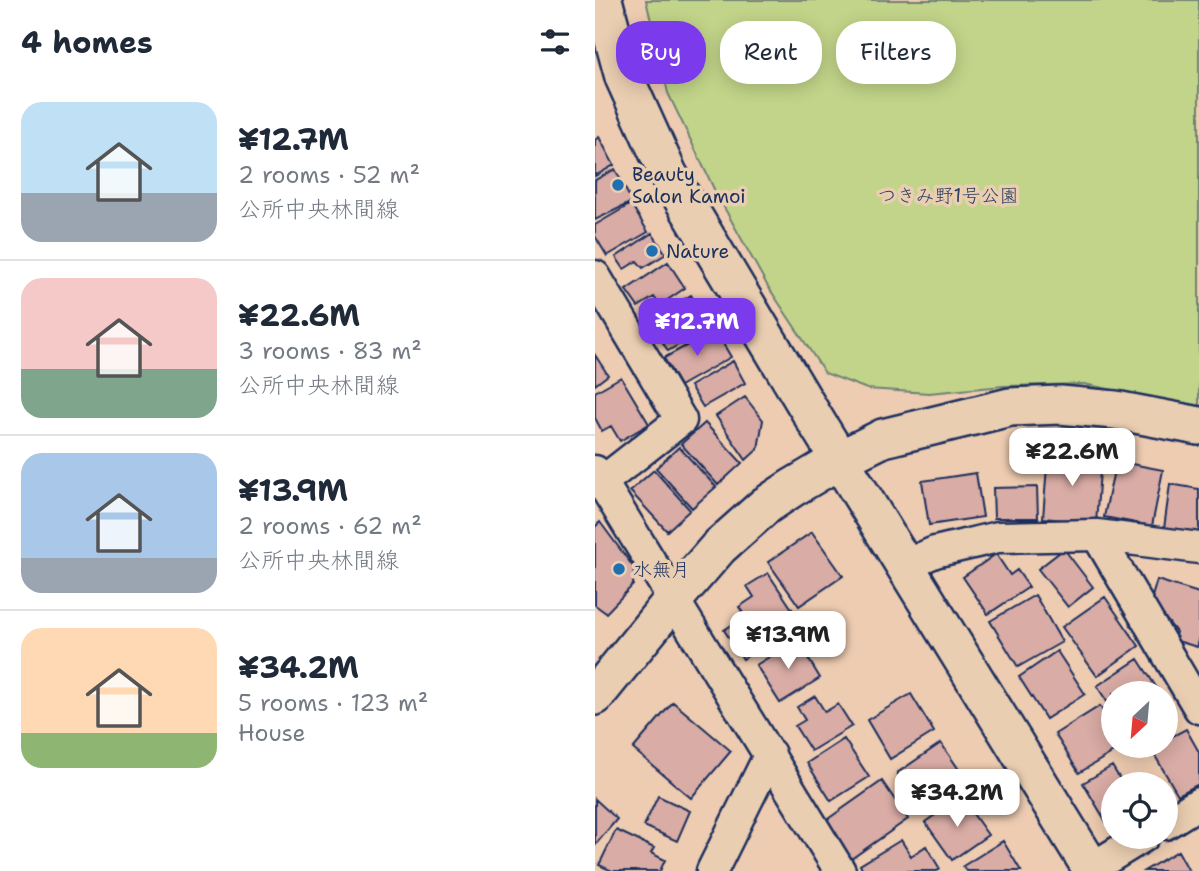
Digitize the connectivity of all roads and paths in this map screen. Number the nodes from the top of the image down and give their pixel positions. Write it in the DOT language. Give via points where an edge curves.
graph roads {
  1 [pos="601,5"];
  2 [pos="595,276"];
  3 [pos="1199,426"];
  4 [pos="839,460"];
  5 [pos="599,477"];
  6 [pos="1097,535"];
  7 [pos="1199,548"];
  8 [pos="905,565"];
  9 [pos="673,600"];
  10 [pos="595,696"];
  11 [pos="1199,708"];
  12 [pos="770,754"];
  13 [pos="1199,803"];
  14 [pos="1178,816"];
  15 [pos="1123,849"];
  16 [pos="1090,870"];
  17 [pos="712,871"];
  18 [pos="841,871"];
  1 -- 4 [label="street" via="624,77 668,174"];
  2 -- 5 [label="street" via="681,421"];
  3 -- 4 [label="street" via="1115,410 1010,407 883,438"];
  4 -- 8 [label="street"];
  4 -- 9 [label="street" via="765,506 719,547"];
  5 -- 9 [label="street"];
  6 -- 7 [label="street"];
  6 -- 8 [label="street" via="998,537 935,552"];
  6 -- 11 [label="street"];
  8 -- 16 [label="street"];
  9 -- 10 [label="street"];
  9 -- 12 [label="street"];
  12 -- 17 [label="street"];
  12 -- 18 [label="street"];
  13 -- 14 [label="street"];
  15 -- 16 [label="street"];
}
